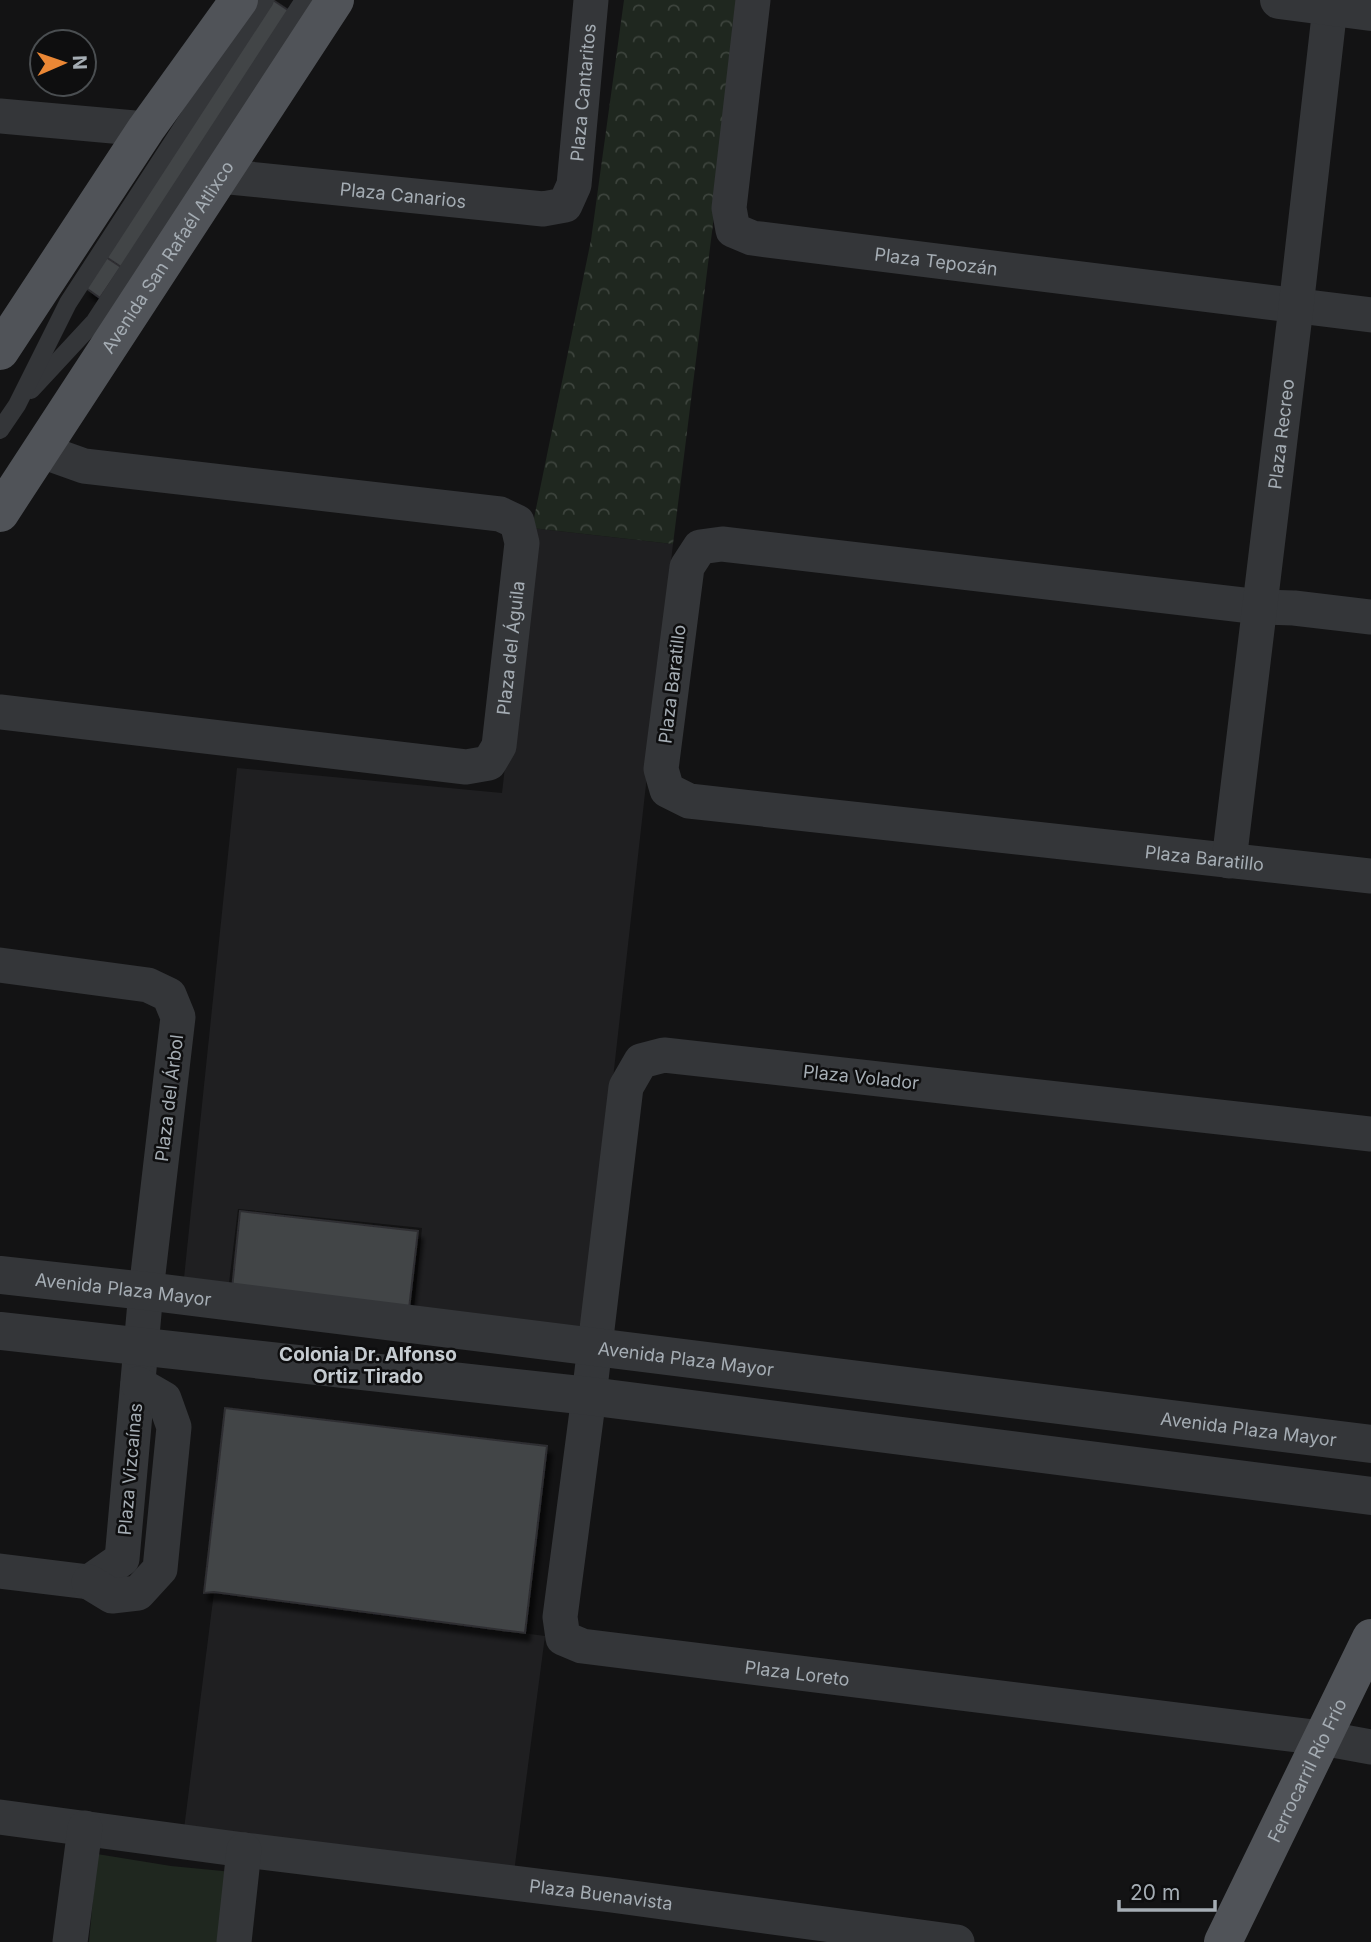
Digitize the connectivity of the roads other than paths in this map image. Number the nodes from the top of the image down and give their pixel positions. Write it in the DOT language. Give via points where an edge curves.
graph roads {
  1 [pos="239,0"];
  2 [pos="265,0"];
  3 [pos="304,0"];
  4 [pos="335,0"];
  5 [pos="591,0"];
  6 [pos="753,0"];
  7 [pos="1279,0"];
  8 [pos="1330,7"];
  9 [pos="1371,12"];
  10 [pos="0,116"];
  11 [pos="146,129"];
  12 [pos="220,176"];
  13 [pos="574,185"];
  14 [pos="1296,307"];
  15 [pos="1371,315"];
  16 [pos="3,342"];
  17 [pos="17,405"];
  18 [pos="0,430"];
  19 [pos="42,451"];
  20 [pos="0,513"];
  21 [pos="1260,607"];
  22 [pos="1371,617"];
  23 [pos="0,712"];
  24 [pos="1229,861"];
  25 [pos="1371,876"];
  26 [pos="0,965"];
  27 [pos="1371,1134"];
  28 [pos="0,1275"];
  29 [pos="146,1291"];
  30 [pos="0,1331"];
  31 [pos="594,1348"];
  32 [pos="140,1366"];
  33 [pos="589,1396"];
  34 [pos="1371,1444"];
  35 [pos="1371,1496"];
  36 [pos="0,1571"];
  37 [pos="1371,1638"];
  38 [pos="1322,1738"];
  39 [pos="1371,1747"];
  40 [pos="0,1817"];
  41 [pos="85,1828"];
  42 [pos="244,1850"];
  43 [pos="70,1942"];
  44 [pos="234,1942"];
  45 [pos="957,1942"];
  46 [pos="1223,1942"];
  1 -- 11 [label="main road"];
  2 -- 17 [label="lane" via="68,303"];
  3 -- 17 [label="lane" via="95,321"];
  4 -- 12 [label="main road, Avenida San Rafaél Atlixco"];
  5 -- 13 [label="street, Plaza Cantaritos"];
  6 -- 14 [label="street, Plaza Tepozán" via="729,208 733,230 752,239"];
  7 -- 8 [label="street"];
  8 -- 9 [label="street"];
  8 -- 14 [label="street, Plaza Recreo"];
  10 -- 11 [label="street"];
  11 -- 16 [label="main road"];
  12 -- 13 [label="street, Plaza Canarios" via="543,209 565,205"];
  12 -- 19 [label="main road, Avenida San Rafaél Atlixco"];
  14 -- 15 [label="street, Plaza Tepozán"];
  14 -- 21 [label="street, Plaza Recreo"];
  17 -- 18 [label="lane"];
  19 -- 20 [label="main road, Avenida San Rafaél Atlixco"];
  19 -- 23 [label="street, Plaza del Águila" via="84,466 500,514 517,522 522,543 499,746 489,763 466,766"];
  21 -- 22 [label="street, Plaza Baratillo"];
  21 -- 24 [label="street, Plaza Recreo"];
  21 -- 24 [label="street, Plaza Baratillo" via="722,544 700,547 687,567 661,769 667,790 689,801"];
  24 -- 25 [label="street, Plaza Baratillo"];
  26 -- 29 [label="street, Plaza del Árbol" via="148,985 169,995 178,1017"];
  27 -- 31 [label="street, Plaza Volador" via="664,1055 641,1061 626,1087"];
  28 -- 29 [label="street, Avenida Plaza Mayor"];
  29 -- 31 [label="street, Avenida Plaza Mayor"];
  29 -- 32 [label="street, Plaza Vizcaínas"];
  30 -- 32 [label="street"];
  31 -- 33 [label="street, Plaza Loreto"];
  31 -- 34 [label="street, Avenida Plaza Mayor"];
  32 -- 33 [label="street"];
  32 -- 36 [label="street, Plaza Vizcaínas" via="122,1559 89,1582"];
  33 -- 35 [label="street"];
  33 -- 38 [label="street, Plaza Loreto" via="560,1617 563,1638 582,1646"];
  37 -- 38 [label="main road, Ferrocarril Río Frío"];
  38 -- 39 [label="street"];
  38 -- 46 [label="main road, Ferrocarril Río Frío"];
  40 -- 41 [label="street, Plaza Buenavista"];
  41 -- 42 [label="street, Plaza Buenavista"];
  41 -- 43 [label="street"];
  42 -- 44 [label="street"];
  42 -- 45 [label="street, Plaza Buenavista"];
}
